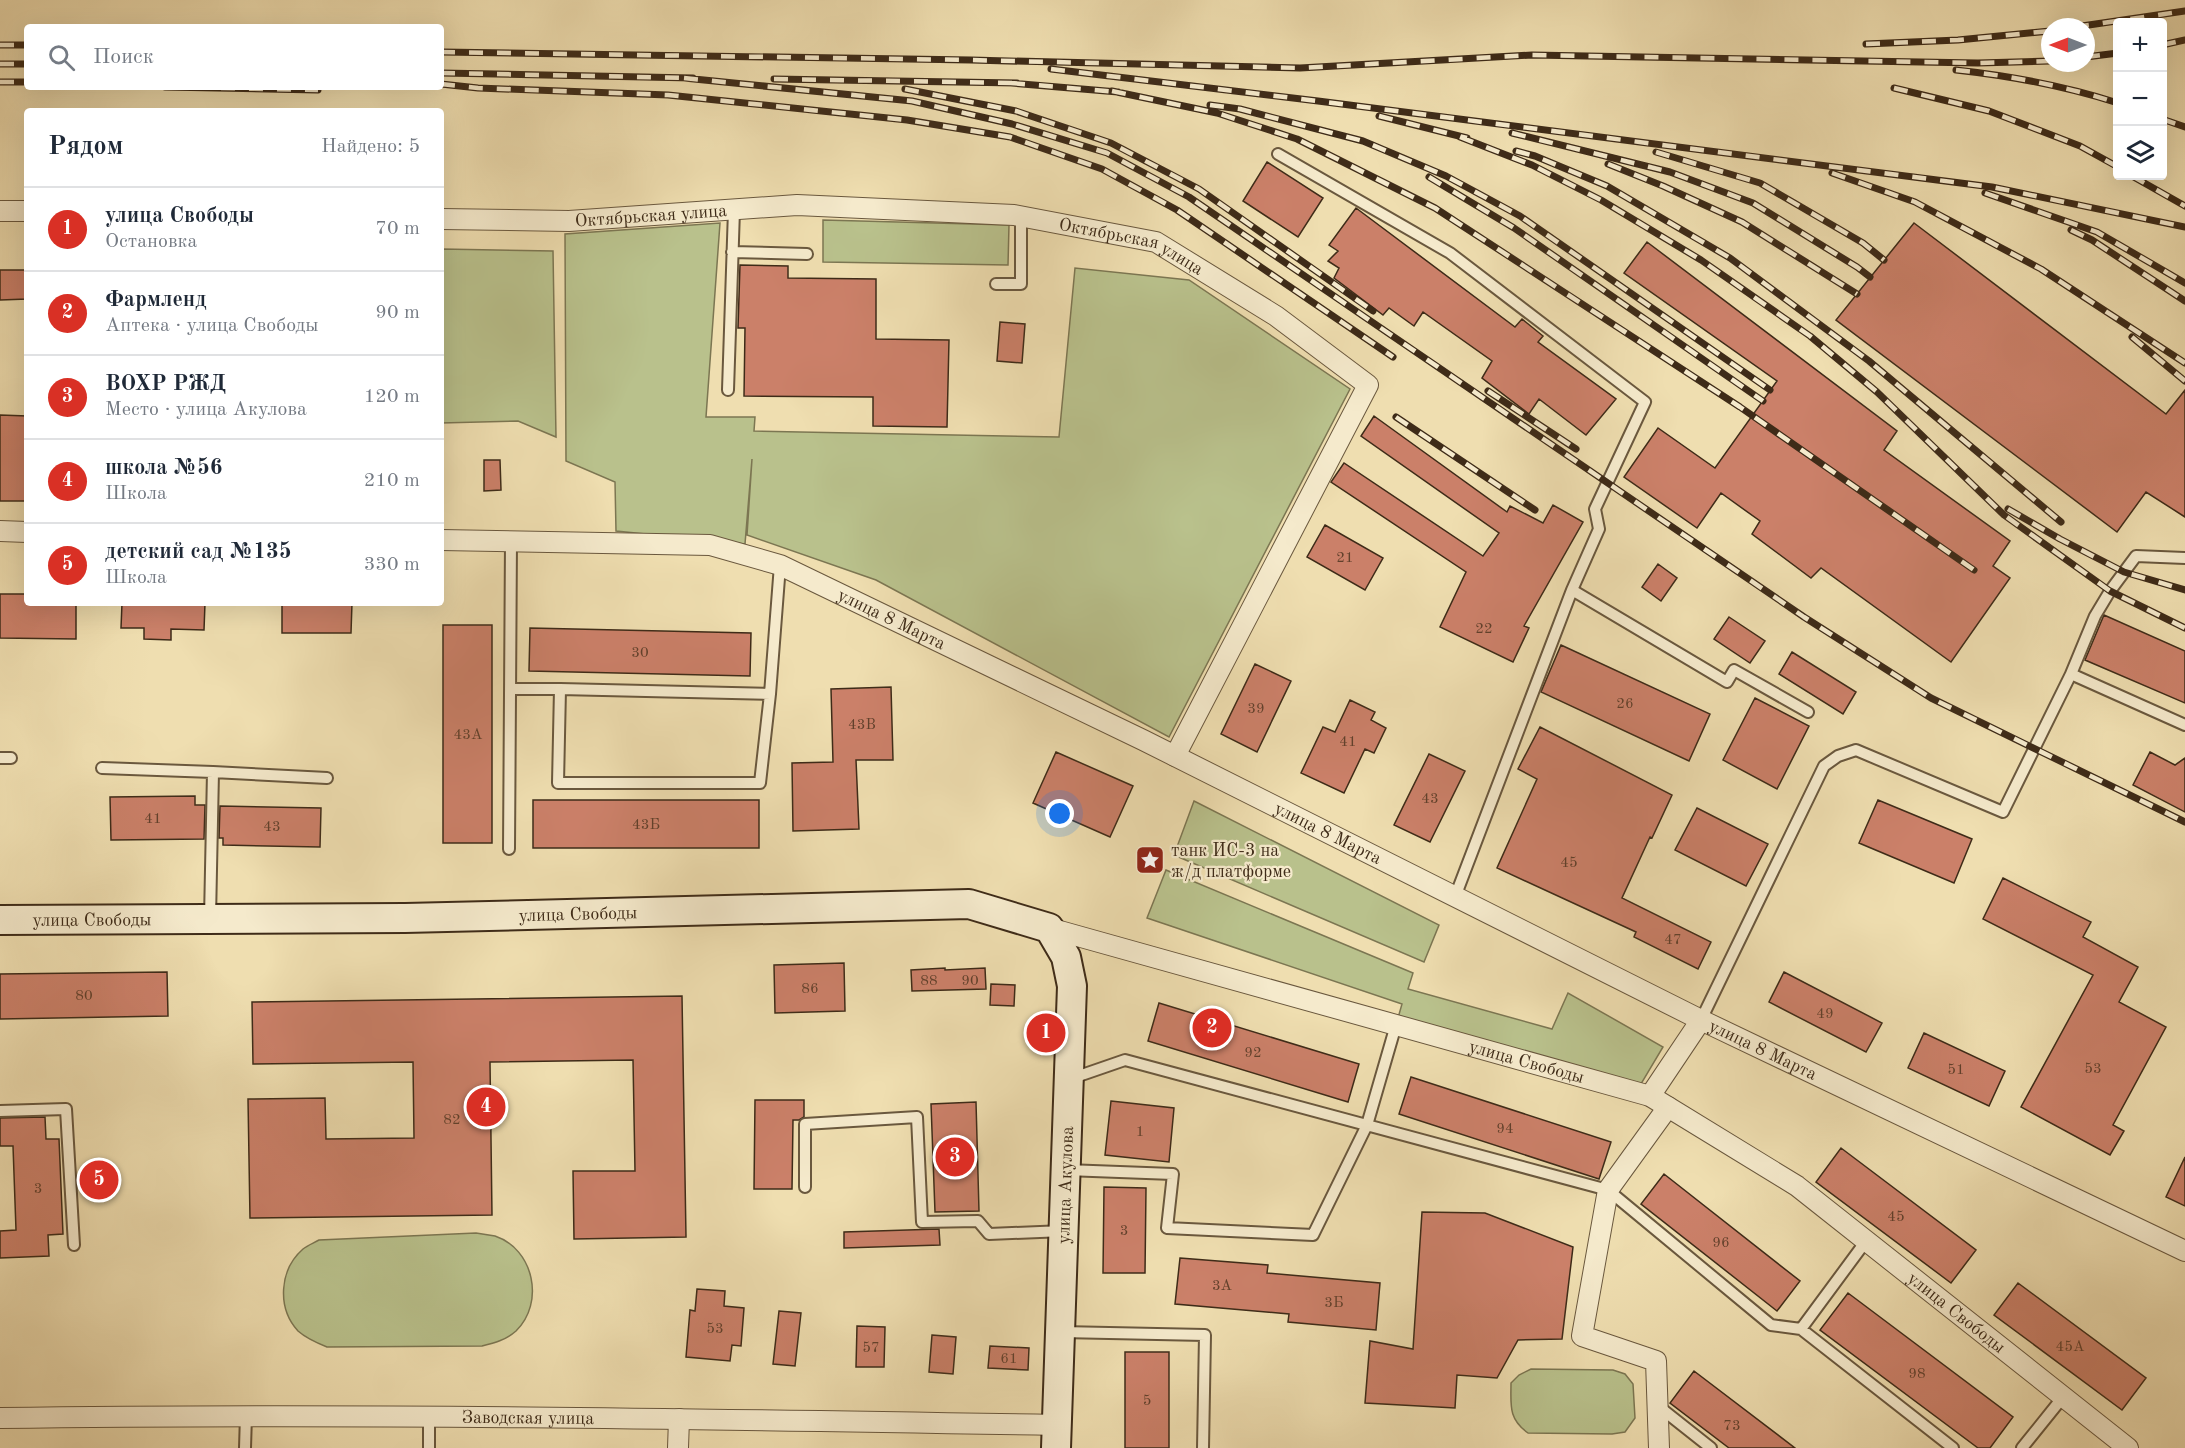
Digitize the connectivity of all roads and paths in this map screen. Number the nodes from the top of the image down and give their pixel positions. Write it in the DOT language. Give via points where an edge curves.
graph roads {
  1 [pos="1278,154"];
  2 [pos="0,210"];
  3 [pos="734,210"];
  4 [pos="24,211"];
  5 [pos="1021,216"];
  6 [pos="444,219"];
  7 [pos="732,252"];
  8 [pos="807,254"];
  9 [pos="996,284"];
  10 [pos="728,390"];
  11 [pos="0,531"];
  12 [pos="24,532"];
  13 [pos="444,540"];
  14 [pos="511,541"];
  15 [pos="2185,558"];
  16 [pos="780,565"];
  17 [pos="1572,590"];
  18 [pos="2071,674"];
  19 [pos="510,689"];
  20 [pos="560,689"];
  21 [pos="770,694"];
  22 [pos="1808,712"];
  23 [pos="2185,725"];
  24 [pos="1175,756"];
  25 [pos="102,768"];
  26 [pos="213,772"];
  27 [pos="327,778"];
  28 [pos="509,849"];
  29 [pos="1455,897"];
  30 [pos="210,919"];
  31 [pos="0,920"];
  32 [pos="1049,928"];
  33 [pos="1701,1020"];
  34 [pos="1396,1025"];
  35 [pos="1069,1079"];
  36 [pos="1650,1096"];
  37 [pos="1668,1107"];
  38 [pos="0,1111"];
  39 [pos="1367,1125"];
  40 [pos="1066,1170"];
  41 [pos="805,1187"];
  42 [pos="1608,1190"];
  43 [pos="1064,1231"];
  44 [pos="1866,1241"];
  45 [pos="74,1245"];
  46 [pos="2185,1251"];
  47 [pos="1801,1329"];
  48 [pos="1061,1332"];
  49 [pos="2063,1397"];
  50 [pos="1658,1406"];
  51 [pos="246,1415"];
  52 [pos="429,1416"];
  53 [pos="0,1418"];
  54 [pos="679,1419"];
  55 [pos="1056,1437"];
  56 [pos="245,1448"];
  57 [pos="429,1448"];
  58 [pos="678,1448"];
  59 [pos="1203,1448"];
  60 [pos="1659,1448"];
  61 [pos="1711,1448"];
  62 [pos="1953,1448"];
  63 [pos="2022,1448"];
  64 [pos="2127,1448"];
  1 -- 17 [label="lane" via="1450,253 1645,402 1596,509 1599,529"];
  2 -- 4 [label="street"];
  3 -- 5 [label="street, Октябрьская улица" via="797,205"];
  3 -- 6 [label="street, Октябрьская улица" via="569,221"];
  3 -- 7 [label="lane"];
  5 -- 9 [label="lane" via="1021,284"];
  5 -- 24 [label="street, Октябрьская улица" via="1156,242 1276,316 1368,385"];
  7 -- 8 [label="lane"];
  7 -- 10 [label="lane"];
  11 -- 12 [label="street"];
  13 -- 14 [label="street, улица 8 Марта"];
  14 -- 16 [label="street, улица 8 Марта" via="710,546"];
  14 -- 19 [label="lane"];
  15 -- 18 [label="lane" via="2136,556 2095,616"];
  16 -- 21 [label="lane"];
  16 -- 24 [label="street, улица 8 Марта"];
  17 -- 22 [label="lane" via="1727,682 1734,670"];
  17 -- 29 [label="lane"];
  18 -- 23 [label="lane"];
  18 -- 33 [label="lane" via="2003,812 1856,750 1824,766"];
  19 -- 20 [label="lane"];
  19 -- 28 [label="lane"];
  20 -- 21 [label="lane"];
  20 -- 21 [label="lane" via="558,783 760,783"];
  24 -- 29 [label="street, улица 8 Марта"];
  25 -- 26 [label="lane"];
  26 -- 27 [label="lane"];
  26 -- 30 [label="lane"];
  29 -- 33 [label="street, улица 8 Марта"];
  30 -- 31 [label="street, улица Свободы"];
  30 -- 32 [label="street, улица Свободы" via="969,904"];
  32 -- 34 [label="street, улица Свободы"];
  32 -- 35 [label="street, улица Акулова" via="1066,957 1072,986"];
  33 -- 36 [label="street"];
  33 -- 46 [label="street, улица 8 Марта"];
  34 -- 36 [label="street, улица Свободы"];
  34 -- 39 [label="lane"];
  35 -- 39 [label="lane" via="1125,1060"];
  35 -- 40 [label="street, улица Акулова"];
  36 -- 37 [label="street, улица Свободы"];
  37 -- 42 [label="street"];
  37 -- 44 [label="street, улица Свободы" via="1797,1186"];
  38 -- 45 [label="lane" via="66,1108"];
  39 -- 40 [label="lane" via="1312,1235 1167,1227 1173,1174"];
  39 -- 42 [label="lane"];
  40 -- 43 [label="street, улица Акулова"];
  41 -- 43 [label="lane" via="805,1124 917,1117 922,1222 978,1221 989,1234"];
  42 -- 47 [label="lane" via="1771,1325"];
  42 -- 50 [label="street" via="1582,1336 1656,1362"];
  43 -- 48 [label="street, улица Акулова"];
  44 -- 47 [label="lane"];
  44 -- 49 [label="street, улица Свободы"];
  47 -- 62 [label="lane"];
  48 -- 55 [label="street, улица Акулова"];
  48 -- 59 [label="lane" via="1205,1335"];
  49 -- 63 [label="lane"];
  49 -- 64 [label="street, улица Свободы"];
  50 -- 60 [label="street"];
  50 -- 61 [label="lane"];
  51 -- 52 [label="street, Заводская улица"];
  51 -- 53 [label="street, Заводская улица"];
  51 -- 56 [label="lane"];
  52 -- 54 [label="street, Заводская улица"];
  52 -- 57 [label="lane"];
  54 -- 55 [label="street, Заводская улица"];
  54 -- 58 [label="street"];
}
